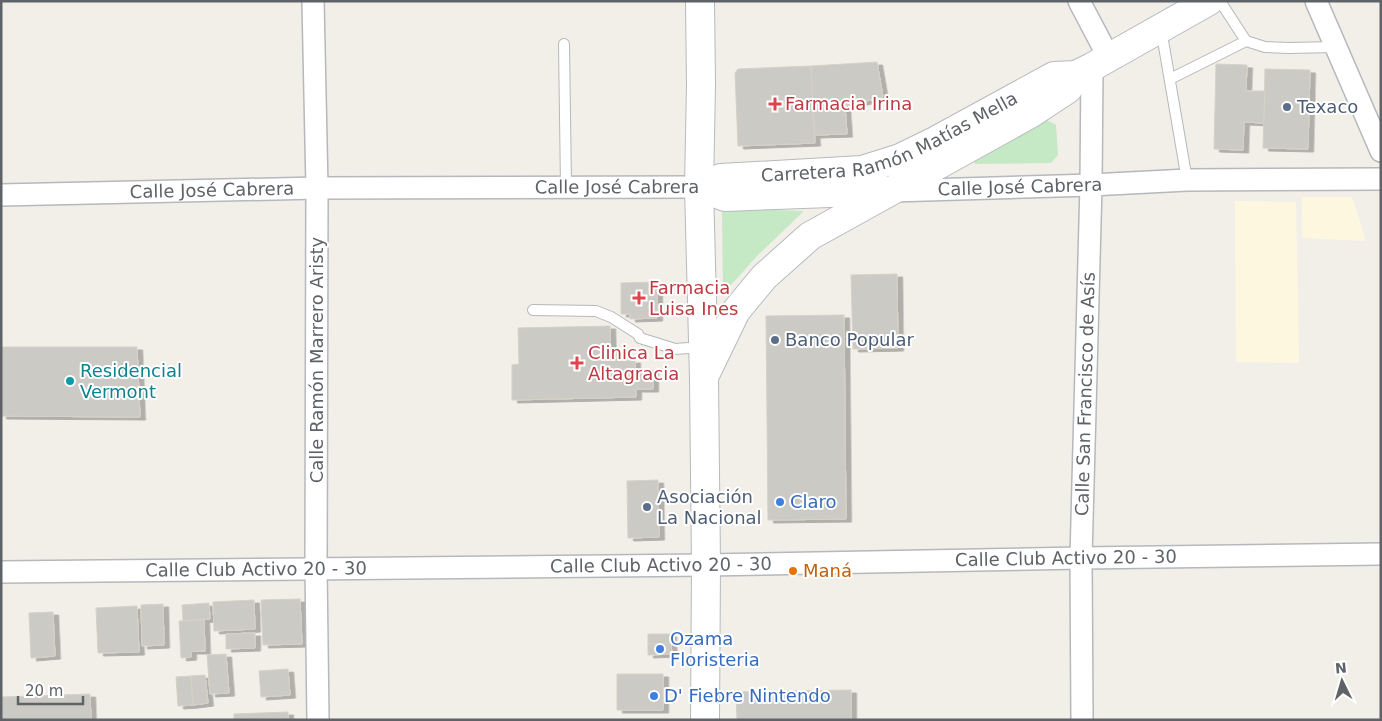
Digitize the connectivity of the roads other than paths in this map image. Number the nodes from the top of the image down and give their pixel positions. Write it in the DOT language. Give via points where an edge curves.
graph roads {
  1 [pos="313,1"];
  2 [pos="700,1"];
  3 [pos="1079,1"];
  4 [pos="1209,1"];
  5 [pos="1220,1"];
  6 [pos="1316,1"];
  7 [pos="1161,28"];
  8 [pos="1246,41"];
  9 [pos="564,44"];
  10 [pos="1336,47"];
  11 [pos="1092,67"];
  12 [pos="1170,79"];
  13 [pos="1381,151"];
  14 [pos="1381,179"];
  15 [pos="1187,180"];
  16 [pos="1091,185"];
  17 [pos="699,186"];
  18 [pos="566,187"];
  19 [pos="317,188"];
  20 [pos="892,191"];
  21 [pos="1,195"];
  22 [pos="533,310"];
  23 [pos="703,347"];
  24 [pos="704,379"];
  25 [pos="1381,554"];
  26 [pos="1081,558"];
  27 [pos="706,565"];
  28 [pos="316,568"];
  29 [pos="1,572"];
  30 [pos="318,720"];
  31 [pos="705,720"];
  32 [pos="1082,720"];
  1 -- 19 [label="street, Calle Ramón Marrero Aristy"];
  2 -- 17 [label="main road"];
  3 -- 11 [label="street"];
  4 -- 7 [label="main road, Carretera Ramón Matías Mella"];
  5 -- 8 [label="lane"];
  6 -- 10 [label="street"];
  7 -- 11 [label="main road, Carretera Ramón Matías Mella"];
  7 -- 12 [label="lane"];
  8 -- 10 [label="lane" via="1265,47"];
  8 -- 12 [label="lane"];
  9 -- 18 [label="lane"];
  10 -- 13 [label="street"];
  11 -- 16 [label="street, Calle San Francisco de Asís"];
  11 -- 17 [label="main road, Carretera Ramón Matías Mella" via="1054,76 935,141 900,158 862,170 721,178"];
  11 -- 20 [label="main road, Carretera Ramón Matías Mella" via="1068,89 1030,114"];
  12 -- 15 [label="lane"];
  14 -- 15 [label="street, Calle José Cabrera"];
  15 -- 16 [label="street, Calle José Cabrera"];
  16 -- 20 [label="street, Calle José Cabrera"];
  16 -- 26 [label="street, Calle San Francisco de Asís"];
  17 -- 18 [label="street, Calle José Cabrera"];
  17 -- 20 [label="main road, Calle José Cabrera" via="725,197"];
  17 -- 23 [label="main road"];
  18 -- 19 [label="street, Calle José Cabrera"];
  19 -- 21 [label="street, Calle José Cabrera"];
  19 -- 28 [label="street, Calle Ramón Marrero Aristy"];
  20 -- 24 [label="main road, Carretera Ramón Matías Mella" via="810,236 764,277 736,311"];
  22 -- 23 [label="lane" via="596,311 611,317 640,338 674,349"];
  23 -- 24 [label="main road"];
  24 -- 27 [label="main road"];
  25 -- 26 [label="street, Calle Club Activo 20 - 30"];
  26 -- 27 [label="street, Calle Club Activo 20 - 30"];
  26 -- 32 [label="street, Calle San Francisco de Asís"];
  27 -- 28 [label="street, Calle Club Activo 20 - 30"];
  27 -- 31 [label="main road"];
  28 -- 29 [label="street, Calle Club Activo 20 - 30"];
  28 -- 30 [label="street, Calle Ramón Marrero Aristy"];
}
